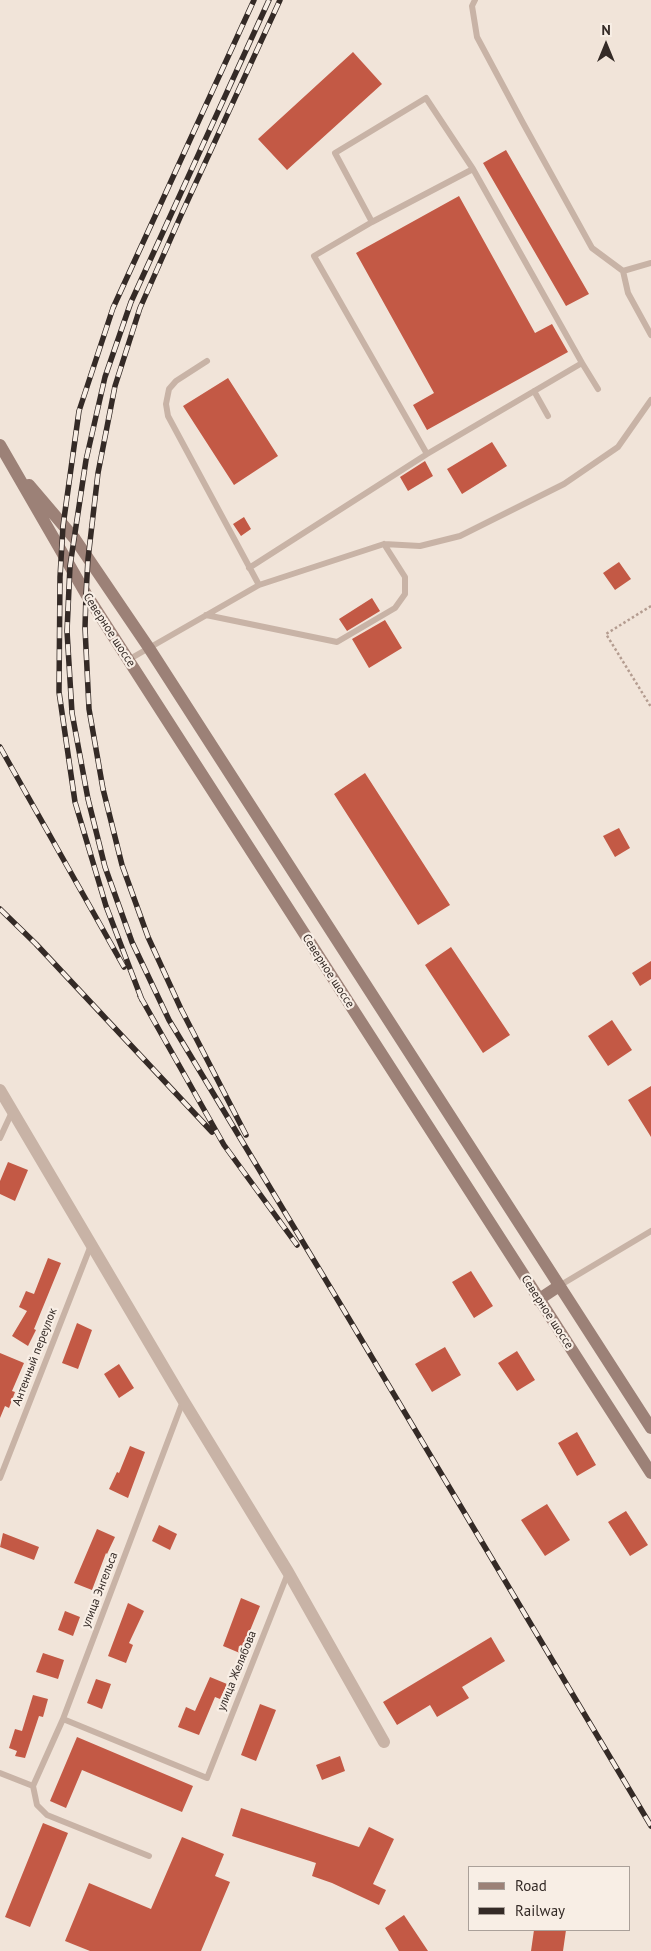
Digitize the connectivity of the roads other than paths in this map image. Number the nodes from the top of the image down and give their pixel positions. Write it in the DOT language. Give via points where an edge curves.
graph roads {
  1 [pos="475,0"];
  2 [pos="473,169"];
  3 [pos="372,222"];
  4 [pos="651,262"];
  5 [pos="623,271"];
  6 [pos="651,335"];
  7 [pos="207,361"];
  8 [pos="582,363"];
  9 [pos="598,388"];
  10 [pos="534,391"];
  11 [pos="651,400"];
  12 [pos="548,416"];
  13 [pos="0,445"];
  14 [pos="427,454"];
  15 [pos="0,460"];
  16 [pos="12,464"];
  17 [pos="384,544"];
  18 [pos="249,568"];
  19 [pos="259,584"];
  20 [pos="206,615"];
  21 [pos="149,648"];
  22 [pos="128,660"];
  23 [pos="0,1090"];
  24 [pos="12,1112"];
  25 [pos="0,1138"];
  26 [pos="651,1231"];
  27 [pos="91,1244"];
  28 [pos="558,1286"];
  29 [pos="538,1300"];
  30 [pos="183,1400"];
  31 [pos="651,1428"];
  32 [pos="651,1473"];
  33 [pos="0,1478"];
  34 [pos="288,1572"];
  35 [pos="63,1719"];
  36 [pos="384,1742"];
  37 [pos="0,1773"];
  38 [pos="33,1786"];
  39 [pos="149,1856"];
  1 -- 5 [label="lane" via="472,6 477,37 522,123 592,248"];
  2 -- 3 [label="lane"];
  2 -- 3 [label="lane" via="426,98 334,153"];
  2 -- 8 [label="lane"];
  3 -- 14 [label="lane" via="314,256"];
  4 -- 5 [label="lane"];
  5 -- 6 [label="lane" via="628,293"];
  7 -- 18 [label="lane" via="169,389 168,416"];
  8 -- 9 [label="lane"];
  8 -- 10 [label="lane"];
  10 -- 12 [label="lane"];
  10 -- 14 [label="lane"];
  11 -- 17 [label="lane" via="618,447 564,484 460,536 420,546"];
  13 -- 16 [label="main road, Северное шоссе"];
  14 -- 18 [label="lane"];
  15 -- 16 [label="main road"];
  16 -- 21 [label="main road, Северное шоссе" via="75,539"];
  16 -- 22 [label="main road, Северное шоссе" via="44,524"];
  17 -- 19 [label="lane"];
  17 -- 20 [label="lane" via="405,577 405,594 395,608 337,642"];
  18 -- 19 [label="lane"];
  19 -- 20 [label="lane"];
  20 -- 21 [label="lane"];
  21 -- 22 [label="lane"];
  21 -- 28 [label="main road, Северное шоссе"];
  22 -- 29 [label="main road, Северное шоссе"];
  23 -- 24 [label="street"];
  24 -- 25 [label="lane"];
  24 -- 27 [label="street"];
  26 -- 28 [label="lane"];
  27 -- 30 [label="street"];
  27 -- 33 [label="lane, Антенный переулок"];
  28 -- 29 [label="main road"];
  28 -- 31 [label="main road, Северное шоссе"];
  29 -- 32 [label="main road, Северное шоссе"];
  30 -- 34 [label="street"];
  30 -- 35 [label="lane, улица Энгельса"];
  34 -- 35 [label="lane, улица Желябова" via="207,1778"];
  34 -- 36 [label="street"];
  35 -- 38 [label="lane, улица Энгельса"];
  37 -- 38 [label="lane"];
  38 -- 39 [label="lane" via="37,1805 47,1815"];
}
